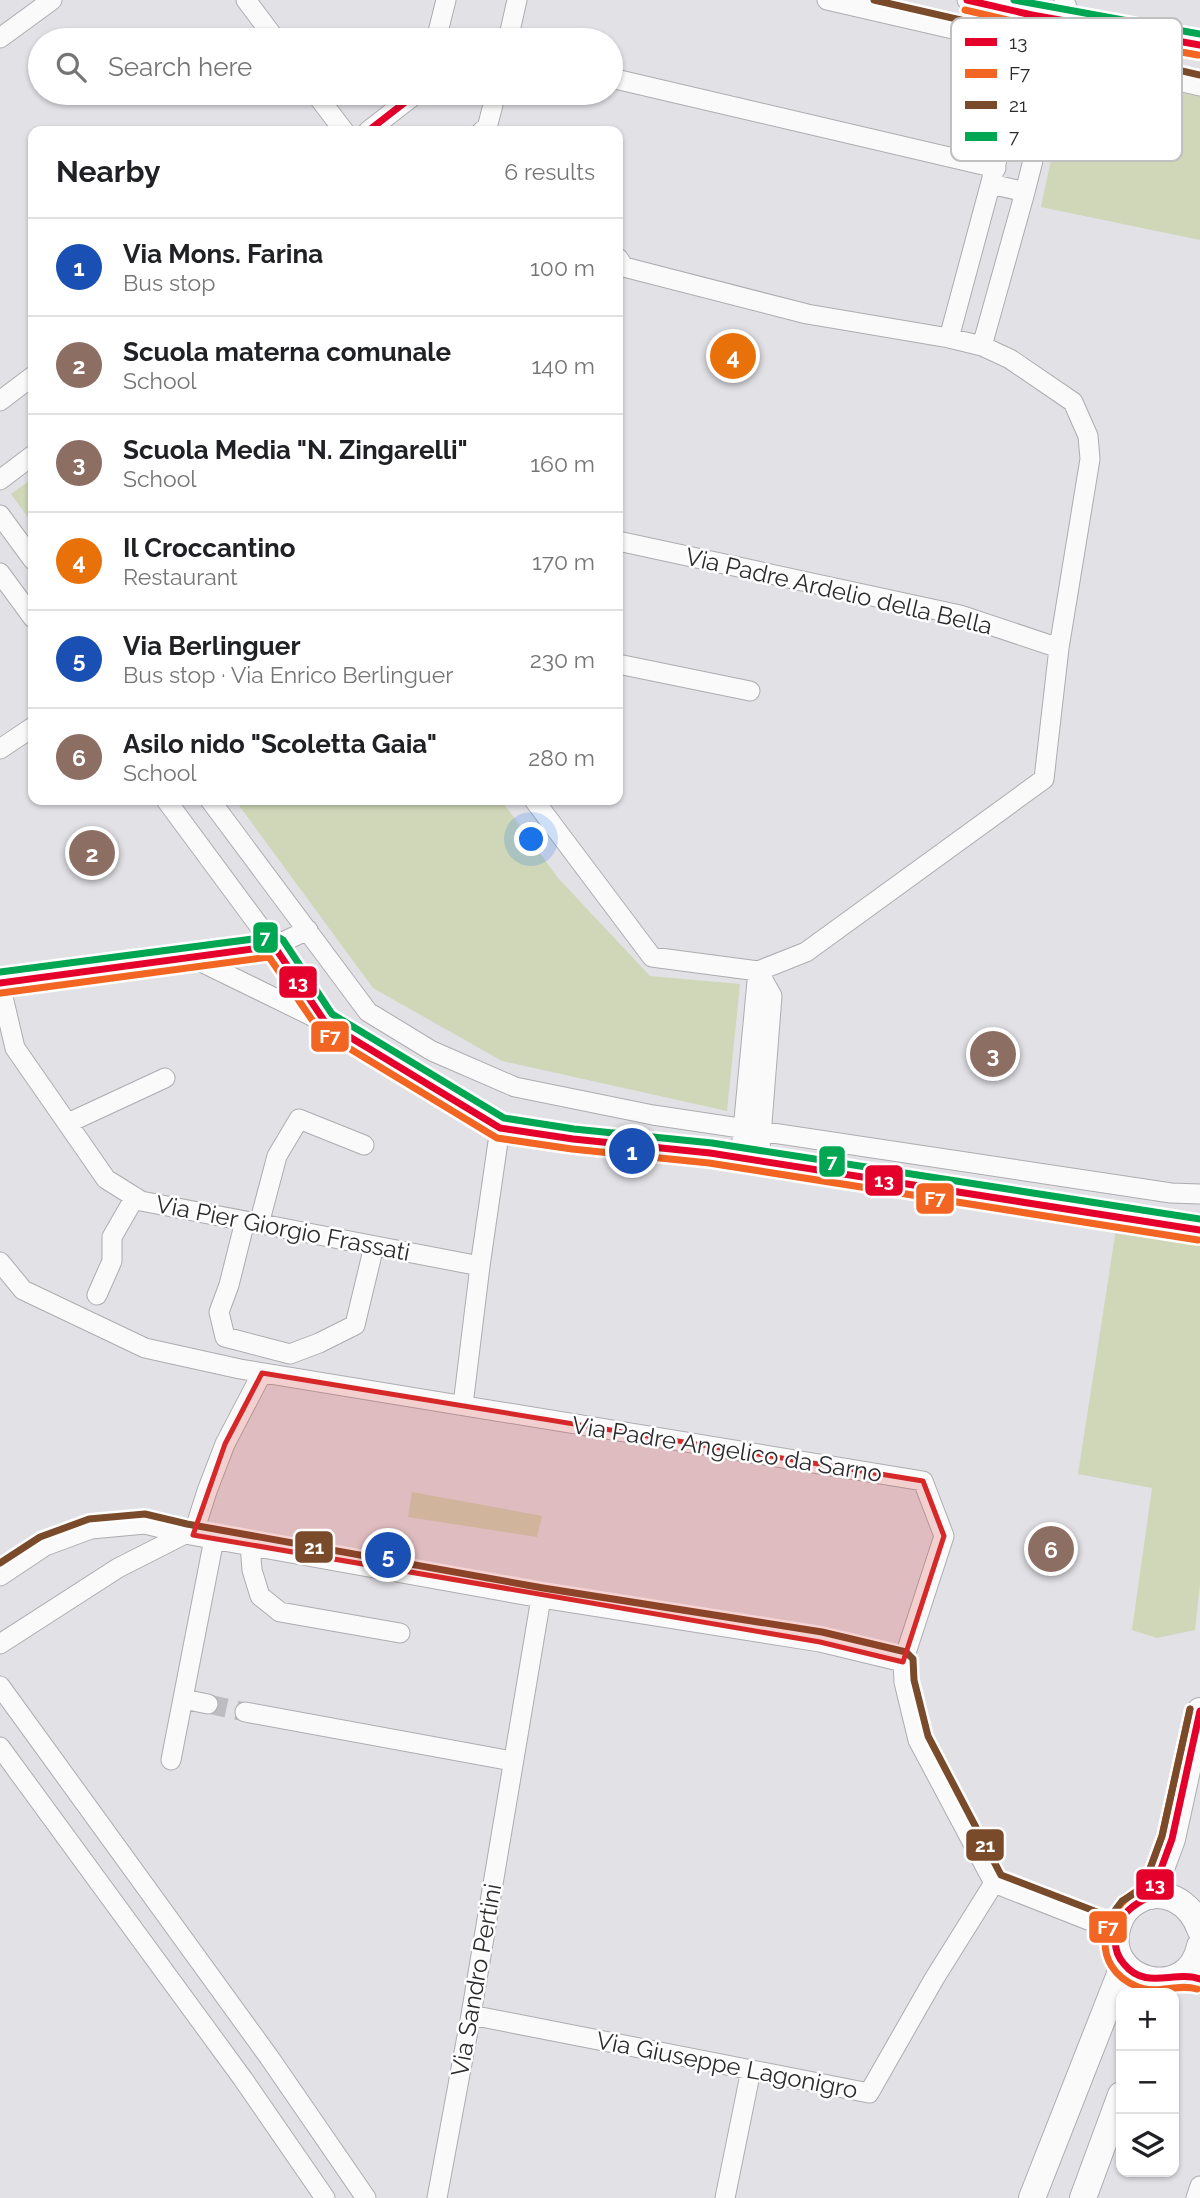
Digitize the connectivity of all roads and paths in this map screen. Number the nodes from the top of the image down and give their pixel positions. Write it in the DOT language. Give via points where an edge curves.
graph roads {
  1 [pos="52,0"];
  2 [pos="246,0"];
  3 [pos="446,0"];
  4 [pos="517,0"];
  5 [pos="827,0"];
  6 [pos="967,0"];
  7 [pos="1064,0"];
  8 [pos="1025,13"];
  9 [pos="1024,18"];
  10 [pos="1052,18"];
  11 [pos="1071,18"];
  12 [pos="267,28"];
  13 [pos="439,28"];
  14 [pos="511,28"];
  15 [pos="951,29"];
  16 [pos="0,37"];
  17 [pos="1182,42"];
  18 [pos="1200,45"];
  19 [pos="623,81"];
  20 [pos="1182,82"];
  21 [pos="1200,86"];
  22 [pos="324,105"];
  23 [pos="402,105"];
  24 [pos="493,105"];
  25 [pos="340,126"];
  26 [pos="374,126"];
  27 [pos="488,126"];
  28 [pos="998,161"];
  29 [pos="1033,161"];
  30 [pos="994,176"];
  31 [pos="1025,192"];
  32 [pos="623,266"];
  33 [pos="949,338"];
  34 [pos="982,346"];
  35 [pos="28,380"];
  36 [pos="0,401"];
  37 [pos="28,459"];
  38 [pos="0,480"];
  39 [pos="0,515"];
  40 [pos="623,542"];
  41 [pos="28,553"];
  42 [pos="0,573"];
  43 [pos="28,611"];
  44 [pos="1059,648"];
  45 [pos="623,665"];
  46 [pos="750,691"];
  47 [pos="28,730"];
  48 [pos="0,749"];
  49 [pos="170,805"];
  50 [pos="214,805"];
  51 [pos="538,805"];
  52 [pos="308,930"];
  53 [pos="274,946"];
  54 [pos="191,957"];
  55 [pos="758,971"];
  56 [pos="0,984"];
  57 [pos="325,1022"];
  58 [pos="165,1078"];
  59 [pos="68,1124"];
  60 [pos="500,1128"];
  61 [pos="753,1130"];
  62 [pos="364,1145"];
  63 [pos="749,1159"];
  64 [pos="1200,1194"];
  65 [pos="135,1197"];
  66 [pos="252,1222"];
  67 [pos="1200,1230"];
  68 [pos="374,1246"];
  69 [pos="0,1262"];
  70 [pos="480,1266"];
  71 [pos="97,1295"];
  72 [pos="262,1373"];
  73 [pos="463,1405"];
  74 [pos="189,1534"];
  75 [pos="214,1539"];
  76 [pos="250,1545"];
  77 [pos="0,1576"];
  78 [pos="541,1598"];
  79 [pos="400,1633"];
  80 [pos="0,1644"];
  81 [pos="903,1662"];
  82 [pos="0,1686"];
  83 [pos="183,1699"];
  84 [pos="208,1704"];
  85 [pos="1200,1711"];
  86 [pos="245,1712"];
  87 [pos="0,1747"];
  88 [pos="171,1760"];
  89 [pos="512,1761"];
  90 [pos="994,1883"];
  91 [pos="1151,1896"];
  92 [pos="1116,1931"];
  93 [pos="1198,1931"];
  94 [pos="1124,1964"];
  95 [pos="1176,1982"];
  96 [pos="471,2015"];
  97 [pos="751,2070"];
  98 [pos="1116,2109"];
  99 [pos="1200,2186"];
  100 [pos="325,2198"];
  101 [pos="366,2198"];
  102 [pos="437,2198"];
  103 [pos="725,2198"];
  104 [pos="1032,2198"];
  105 [pos="1083,2198"];
  106 [pos="1196,2198"];
  1 -- 16 [label="street"];
  2 -- 12 [label="street"];
  3 -- 13 [label="street"];
  4 -- 14 [label="street"];
  5 -- 15 [label="street"];
  6 -- 8 [label="street"];
  7 -- 11 [label="street"];
  8 -- 9 [label="street"];
  8 -- 10 [label="street"];
  17 -- 18 [label="street"];
  19 -- 30 [label="street"];
  20 -- 21 [label="street"];
  22 -- 25 [label="street"];
  23 -- 26 [label="street"];
  24 -- 27 [label="street"];
  28 -- 30 [label="street"];
  29 -- 31 [label="street"];
  30 -- 31 [label="street"];
  30 -- 33 [label="street"];
  31 -- 34 [label="street"];
  32 -- 33 [label="street" via="807,314"];
  33 -- 34 [label="street"];
  34 -- 44 [label="street" via="1010,359 1073,402 1088,436 1090,459"];
  35 -- 36 [label="street"];
  37 -- 38 [label="street"];
  39 -- 41 [label="street"];
  40 -- 44 [label="street, Via Padre Ardelio della Bella" via="960,615"];
  42 -- 43 [label="street"];
  44 -- 55 [label="street" via="1044,779 806,951"];
  45 -- 46 [label="street"];
  47 -- 48 [label="street"];
  49 -- 53 [label="street"];
  50 -- 52 [label="street"];
  51 -- 55 [label="street" via="652,957"];
  52 -- 53 [label="street"];
  52 -- 61 [label="street" via="368,1012 432,1051 515,1087"];
  53 -- 54 [label="street"];
  53 -- 57 [label="street"];
  54 -- 56 [label="street"];
  54 -- 57 [label="street"];
  55 -- 61 [label="street" via="772,996"];
  56 -- 59 [label="street, Via Pier Giorgio Frassati" via="15,1048"];
  57 -- 60 [label="street"];
  58 -- 59 [label="street"];
  59 -- 65 [label="street, Via Pier Giorgio Frassati" via="106,1179"];
  60 -- 63 [label="street"];
  60 -- 70 [label="street"];
  61 -- 63 [label="street"];
  61 -- 64 [label="street"];
  62 -- 66 [label="street" via="299,1119 277,1156"];
  63 -- 67 [label="street"];
  65 -- 66 [label="street, Via Pier Giorgio Frassati"];
  65 -- 71 [label="street" via="112,1237 112,1261"];
  66 -- 68 [label="street, Via Pier Giorgio Frassati"];
  66 -- 68 [label="street" via="219,1312 225,1337 290,1354 355,1325"];
  68 -- 70 [label="street, Via Pier Giorgio Frassati"];
  69 -- 72 [label="street, Via Padre Angelico da Sarno" via="23,1290 145,1348"];
  70 -- 73 [label="street"];
  72 -- 73 [label="street, Via Padre Angelico da Sarno"];
  72 -- 74 [label="street" via="225,1444"];
  73 -- 81 [label="street, Via Padre Angelico da Sarno" via="923,1481 944,1536"];
  74 -- 75 [label="street"];
  74 -- 77 [label="street" via="145,1524 91,1529 44,1546"];
  74 -- 80 [label="street" via="118,1568"];
  75 -- 76 [label="street"];
  75 -- 83 [label="street"];
  76 -- 78 [label="street"];
  76 -- 79 [label="street" via="260,1596 279,1612"];
  78 -- 81 [label="street" via="820,1642"];
  78 -- 89 [label="street, Via Sandro Pertini"];
  81 -- 90 [label="street, Via Padre Angelico da Sarno" via="918,1740"];
  82 -- 101 [label="street"];
  83 -- 84 [label="street"];
  83 -- 88 [label="street"];
  85 -- 91 [label="street" via="1172,1839"];
  86 -- 89 [label="street"];
  87 -- 100 [label="street"];
  89 -- 96 [label="street, Via Sandro Pertini"];
  90 -- 92 [label="street"];
  90 -- 97 [label="street, Via Giuseppe Lagonigro" via="869,2093"];
  91 -- 92 [label="street" via="1128,1908"];
  91 -- 93 [label="street" via="1175,1899"];
  92 -- 94 [label="street" via="1115,1943"];
  93 -- 95 [label="street" via="1192,1965"];
  94 -- 95 [label="street" via="1140,1977"];
  94 -- 104 [label="street"];
  96 -- 97 [label="street, Via Giuseppe Lagonigro"];
  96 -- 102 [label="street, Via Sandro Pertini"];
  97 -- 103 [label="street"];
  98 -- 105 [label="street"];
  99 -- 106 [label="street"];
}
